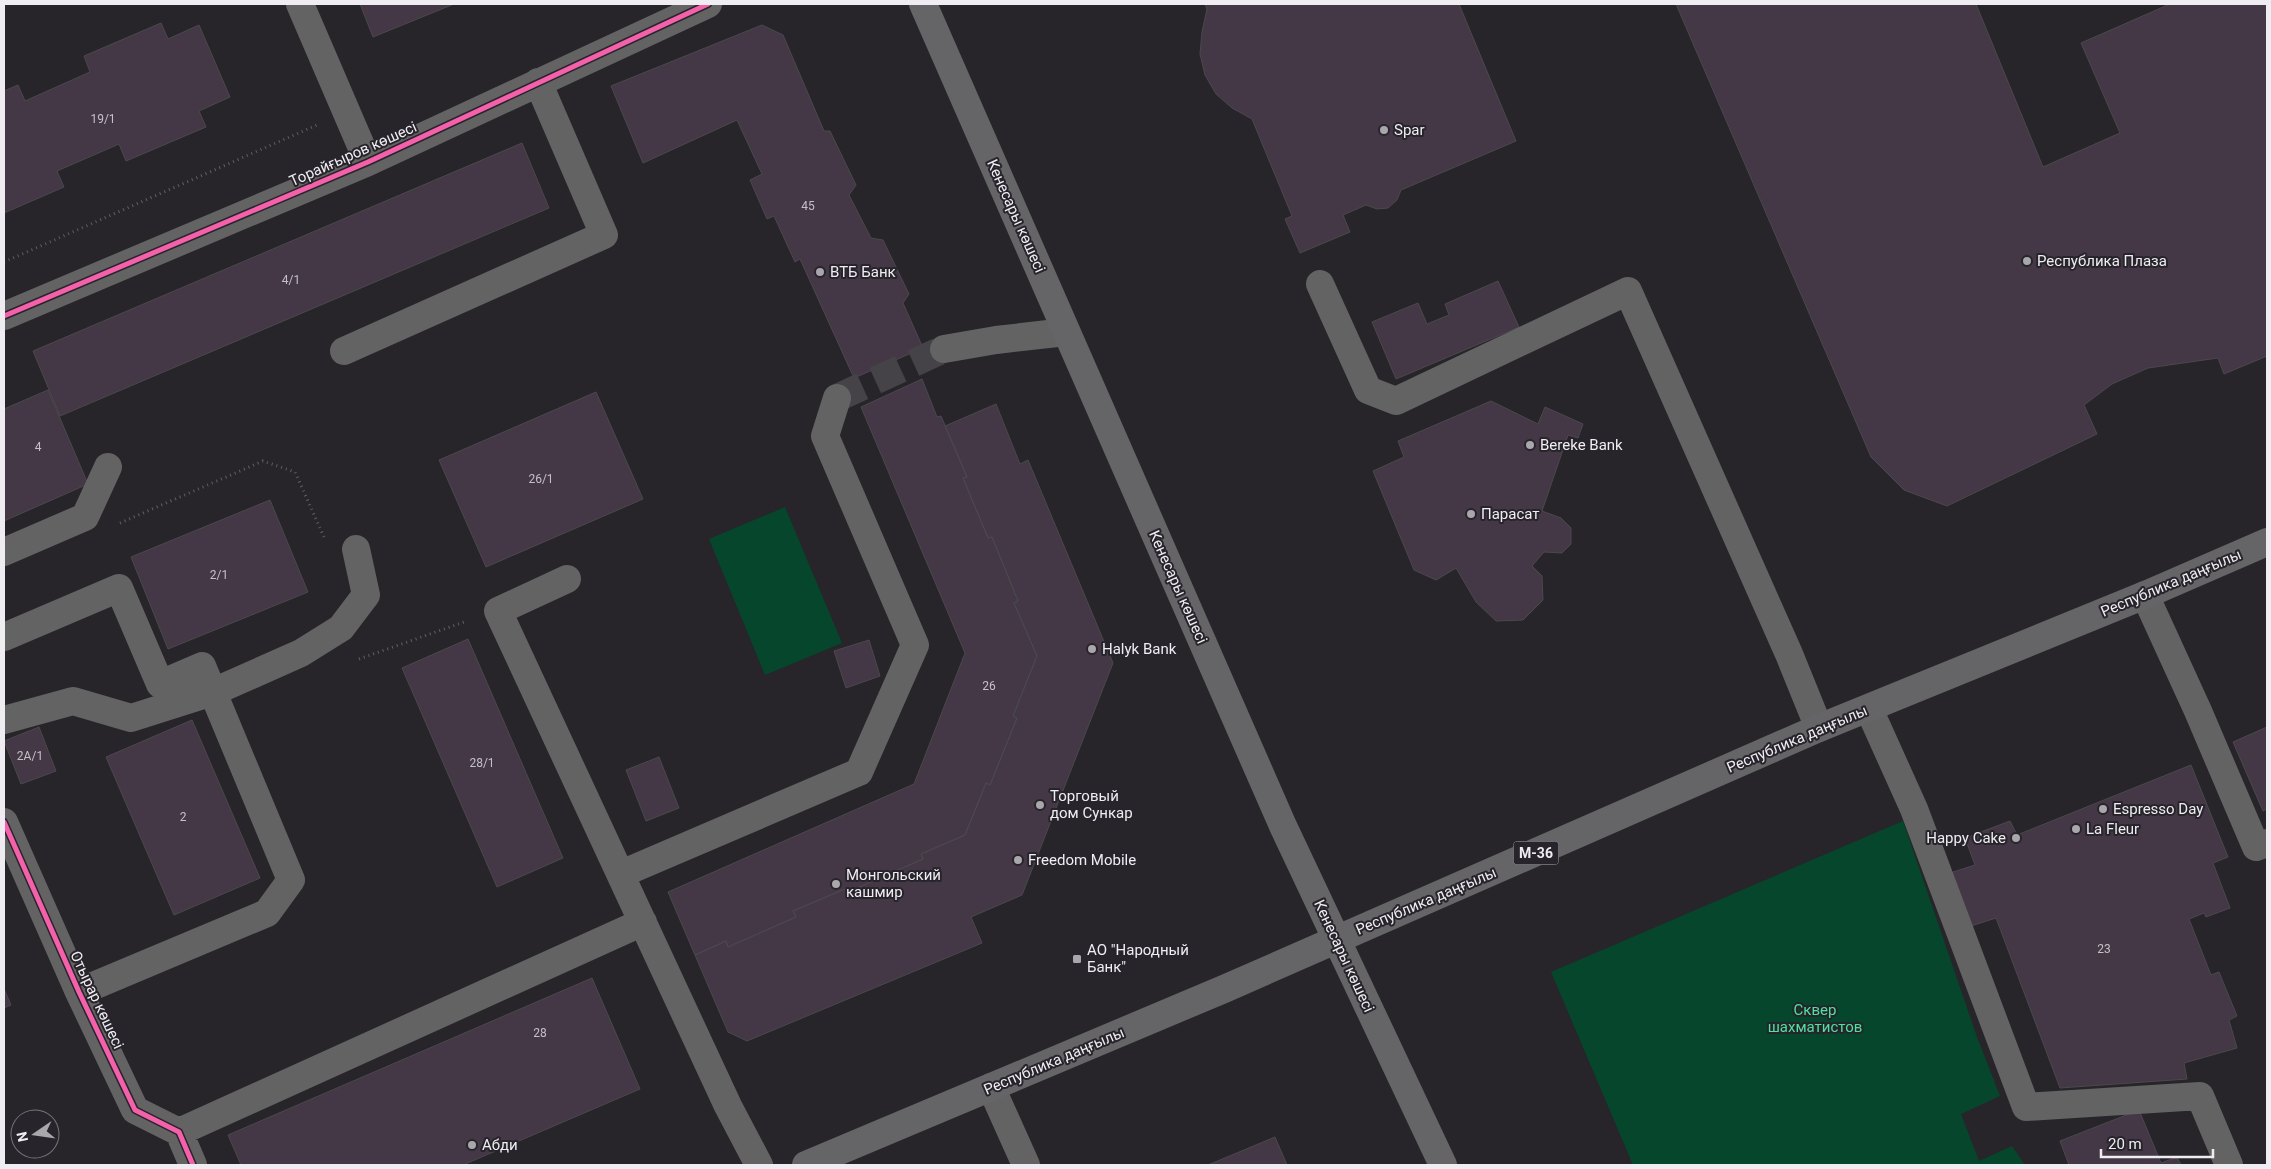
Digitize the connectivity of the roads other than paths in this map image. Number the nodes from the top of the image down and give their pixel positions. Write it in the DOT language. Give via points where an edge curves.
graph roads {
  1 [pos="300,4"];
  2 [pos="708,4"];
  3 [pos="923,4"];
  4 [pos="538,82"];
  5 [pos="368,162"];
  6 [pos="1320,284"];
  7 [pos="4,316"];
  8 [pos="1066,332"];
  9 [pos="944,349"];
  10 [pos="344,351"];
  11 [pos="838,398"];
  12 [pos="108,467"];
  13 [pos="2267,542"];
  14 [pos="356,549"];
  15 [pos="4,552"];
  16 [pos="567,579"];
  17 [pos="2144,595"];
  18 [pos="4,637"];
  19 [pos="213,692"];
  20 [pos="1869,709"];
  21 [pos="4,720"];
  22 [pos="1819,728"];
  23 [pos="4,822"];
  24 [pos="2267,843"];
  25 [pos="620,874"];
  26 [pos="643,922"];
  27 [pos="1338,939"];
  28 [pos="79,992"];
  29 [pos="991,1087"];
  30 [pos="179,1132"];
  31 [pos="193,1165"];
  32 [pos="759,1165"];
  33 [pos="806,1165"];
  34 [pos="1026,1165"];
  35 [pos="1443,1165"];
  36 [pos="2229,1165"];
  1 -- 5 [label="street"];
  2 -- 4 [label="street, Торайғыров көшесі"];
  3 -- 8 [label="main road, Кенесары көшесі"];
  4 -- 5 [label="street, Торайғыров көшесі"];
  4 -- 10 [label="street" via="604,235"];
  5 -- 7 [label="street, Торайғыров көшесі"];
  6 -- 22 [label="street" via="1368,390 1396,401 1628,291 1786,645"];
  8 -- 9 [label="street"];
  8 -- 27 [label="main road, Кенесары көшесі" via="1283,826"];
  11 -- 25 [label="street" via="825,436 914,645 859,772"];
  12 -- 15 [label="street" via="85,517"];
  13 -- 17 [label="main road, Республика даңғылы / M-36"];
  14 -- 19 [label="street" via="366,595 341,628 301,653"];
  16 -- 25 [label="street" via="498,611"];
  17 -- 20 [label="main road, Республика даңғылы / M-36"];
  17 -- 24 [label="street" via="2256,848"];
  18 -- 19 [label="street" via="119,588 160,684 202,666"];
  19 -- 21 [label="street" via="131,718 73,701"];
  19 -- 28 [label="street" via="291,880 267,913"];
  20 -- 22 [label="main road, Республика даңғылы / M-36"];
  20 -- 36 [label="street" via="1914,809 2026,1107 2200,1096"];
  22 -- 27 [label="main road, Республика даңғылы / M-36"];
  23 -- 28 [label="street, Отырар көшесі"];
  25 -- 26 [label="street"];
  26 -- 30 [label="street"];
  26 -- 32 [label="street" via="728,1106"];
  27 -- 29 [label="main road, Республика даңғылы / M-36"];
  27 -- 35 [label="main road, Кенесары көшесі"];
  28 -- 30 [label="street, Отырар көшесі" via="135,1110"];
  29 -- 33 [label="main road, Республика даңғылы / M-36"];
  29 -- 34 [label="street"];
  30 -- 31 [label="street"];
}
